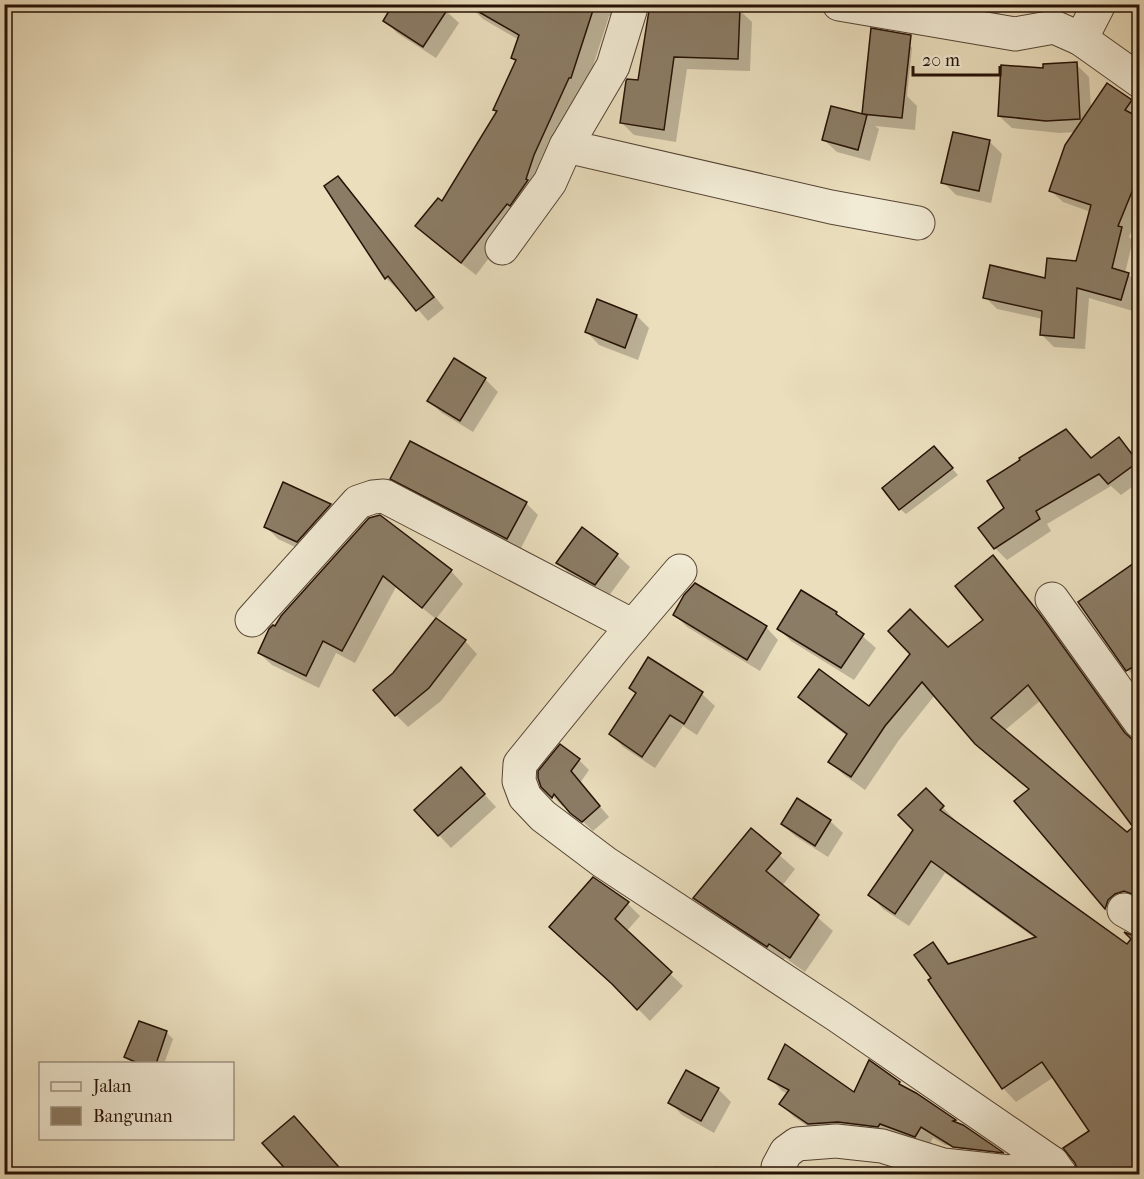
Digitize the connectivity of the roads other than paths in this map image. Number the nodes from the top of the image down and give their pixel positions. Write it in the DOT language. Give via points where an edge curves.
graph roads {
  1 [pos="632,4"];
  2 [pos="839,4"];
  3 [pos="1099,4"];
  4 [pos="1081,39"];
  5 [pos="1140,81"];
  6 [pos="566,146"];
  7 [pos="918,223"];
  8 [pos="502,248"];
  9 [pos="680,571"];
  10 [pos="1052,599"];
  11 [pos="252,620"];
  12 [pos="633,626"];
  13 [pos="1140,722"];
  14 [pos="1056,1169"];
  15 [pos="778,1174"];
  1 -- 6 [label="street" via="613,66"];
  2 -- 4 [label="street" via="1015,34 1054,27"];
  3 -- 4 [label="street"];
  4 -- 5 [label="street"];
  6 -- 7 [label="street"];
  6 -- 8 [label="street" via="550,182"];
  9 -- 12 [label="street"];
  10 -- 13 [label="street"];
  11 -- 12 [label="street" via="358,502 384,496"];
  12 -- 14 [label="street" via="520,764 519,781 525,797 543,816 604,862 828,1010"];
  14 -- 15 [label="street" via="1009,1172 943,1165 882,1146 836,1141 797,1144 786,1152"];
}
